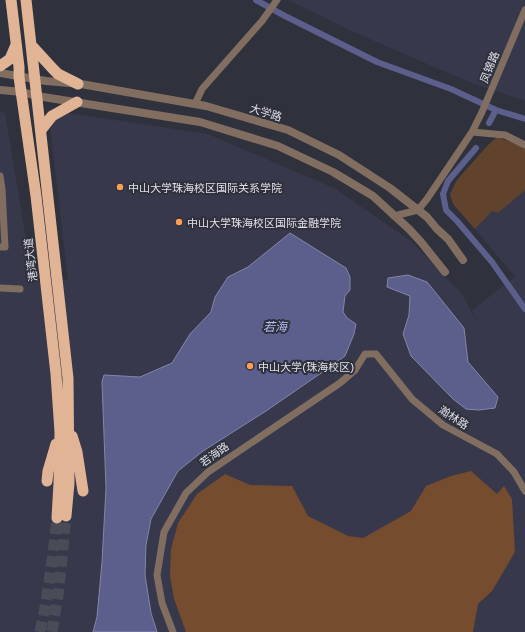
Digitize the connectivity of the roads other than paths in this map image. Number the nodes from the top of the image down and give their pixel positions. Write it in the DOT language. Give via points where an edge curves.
graph roads {
  1 [pos="12,0"];
  2 [pos="26,0"];
  3 [pos="277,0"];
  4 [pos="525,10"];
  5 [pos="16,43"];
  6 [pos="32,46"];
  7 [pos="0,66"];
  8 [pos="0,73"];
  9 [pos="19,77"];
  10 [pos="35,79"];
  11 [pos="78,84"];
  12 [pos="0,90"];
  13 [pos="22,92"];
  14 [pos="37,96"];
  15 [pos="76,102"];
  16 [pos="195,104"];
  17 [pos="41,130"];
  18 [pos="472,132"];
  19 [pos="525,145"];
  20 [pos="0,176"];
  21 [pos="418,210"];
  22 [pos="394,216"];
  23 [pos="0,247"];
  24 [pos="463,260"];
  25 [pos="445,272"];
  26 [pos="0,288"];
  27 [pos="20,289"];
  28 [pos="376,354"];
  29 [pos="69,421"];
  30 [pos="60,432"];
  31 [pos="47,481"];
  32 [pos="525,490"];
  33 [pos="82,491"];
  34 [pos="172,632"];
  1 -- 5 [label="highway, 港湾大道"];
  2 -- 6 [label="highway, 港湾大道"];
  3 -- 16 [label="street" via="262,21 202,89"];
  4 -- 18 [label="street, 凤锦路"];
  5 -- 7 [label="highway" via="10,60"];
  5 -- 9 [label="highway, 港湾大道"];
  6 -- 10 [label="highway, 港湾大道"];
  6 -- 11 [label="highway" via="53,70"];
  8 -- 9 [label="street, 大学路"];
  9 -- 10 [label="street, 大学路"];
  9 -- 13 [label="highway, 港湾大道"];
  10 -- 11 [label="street, 大学路"];
  10 -- 14 [label="highway, 港湾大道"];
  11 -- 16 [label="street, 大学路"];
  12 -- 13 [label="street"];
  13 -- 14 [label="street"];
  13 -- 30 [label="highway, 港湾大道" via="56,374"];
  14 -- 15 [label="street"];
  14 -- 17 [label="highway, 港湾大道"];
  15 -- 17 [label="highway" via="52,116"];
  15 -- 22 [label="street" via="200,122 278,146 333,172 373,196"];
  16 -- 21 [label="street, 大学路" via="288,130 339,155 390,188"];
  17 -- 29 [label="highway, 港湾大道" via="68,378"];
  18 -- 19 [label="street" via="505,135"];
  18 -- 21 [label="street, 凤锦路"];
  20 -- 23 [label="street" via="5,247"];
  21 -- 22 [label="street"];
  21 -- 24 [label="street, 大学路" via="448,239"];
  22 -- 25 [label="street" via="421,242"];
  26 -- 27 [label="street"];
  28 -- 32 [label="street, 瀚林路" via="412,399 443,425 497,454 514,472"];
  28 -- 34 [label="street, 若海路" via="364,354 355,370 340,383 208,472 186,493 164,532 157,575 162,603"];
  29 -- 30 [label="highway, 港湾大道" via="69,483 62,517 59,483"];
  29 -- 33 [label="highway"];
  30 -- 31 [label="highway"];
}
